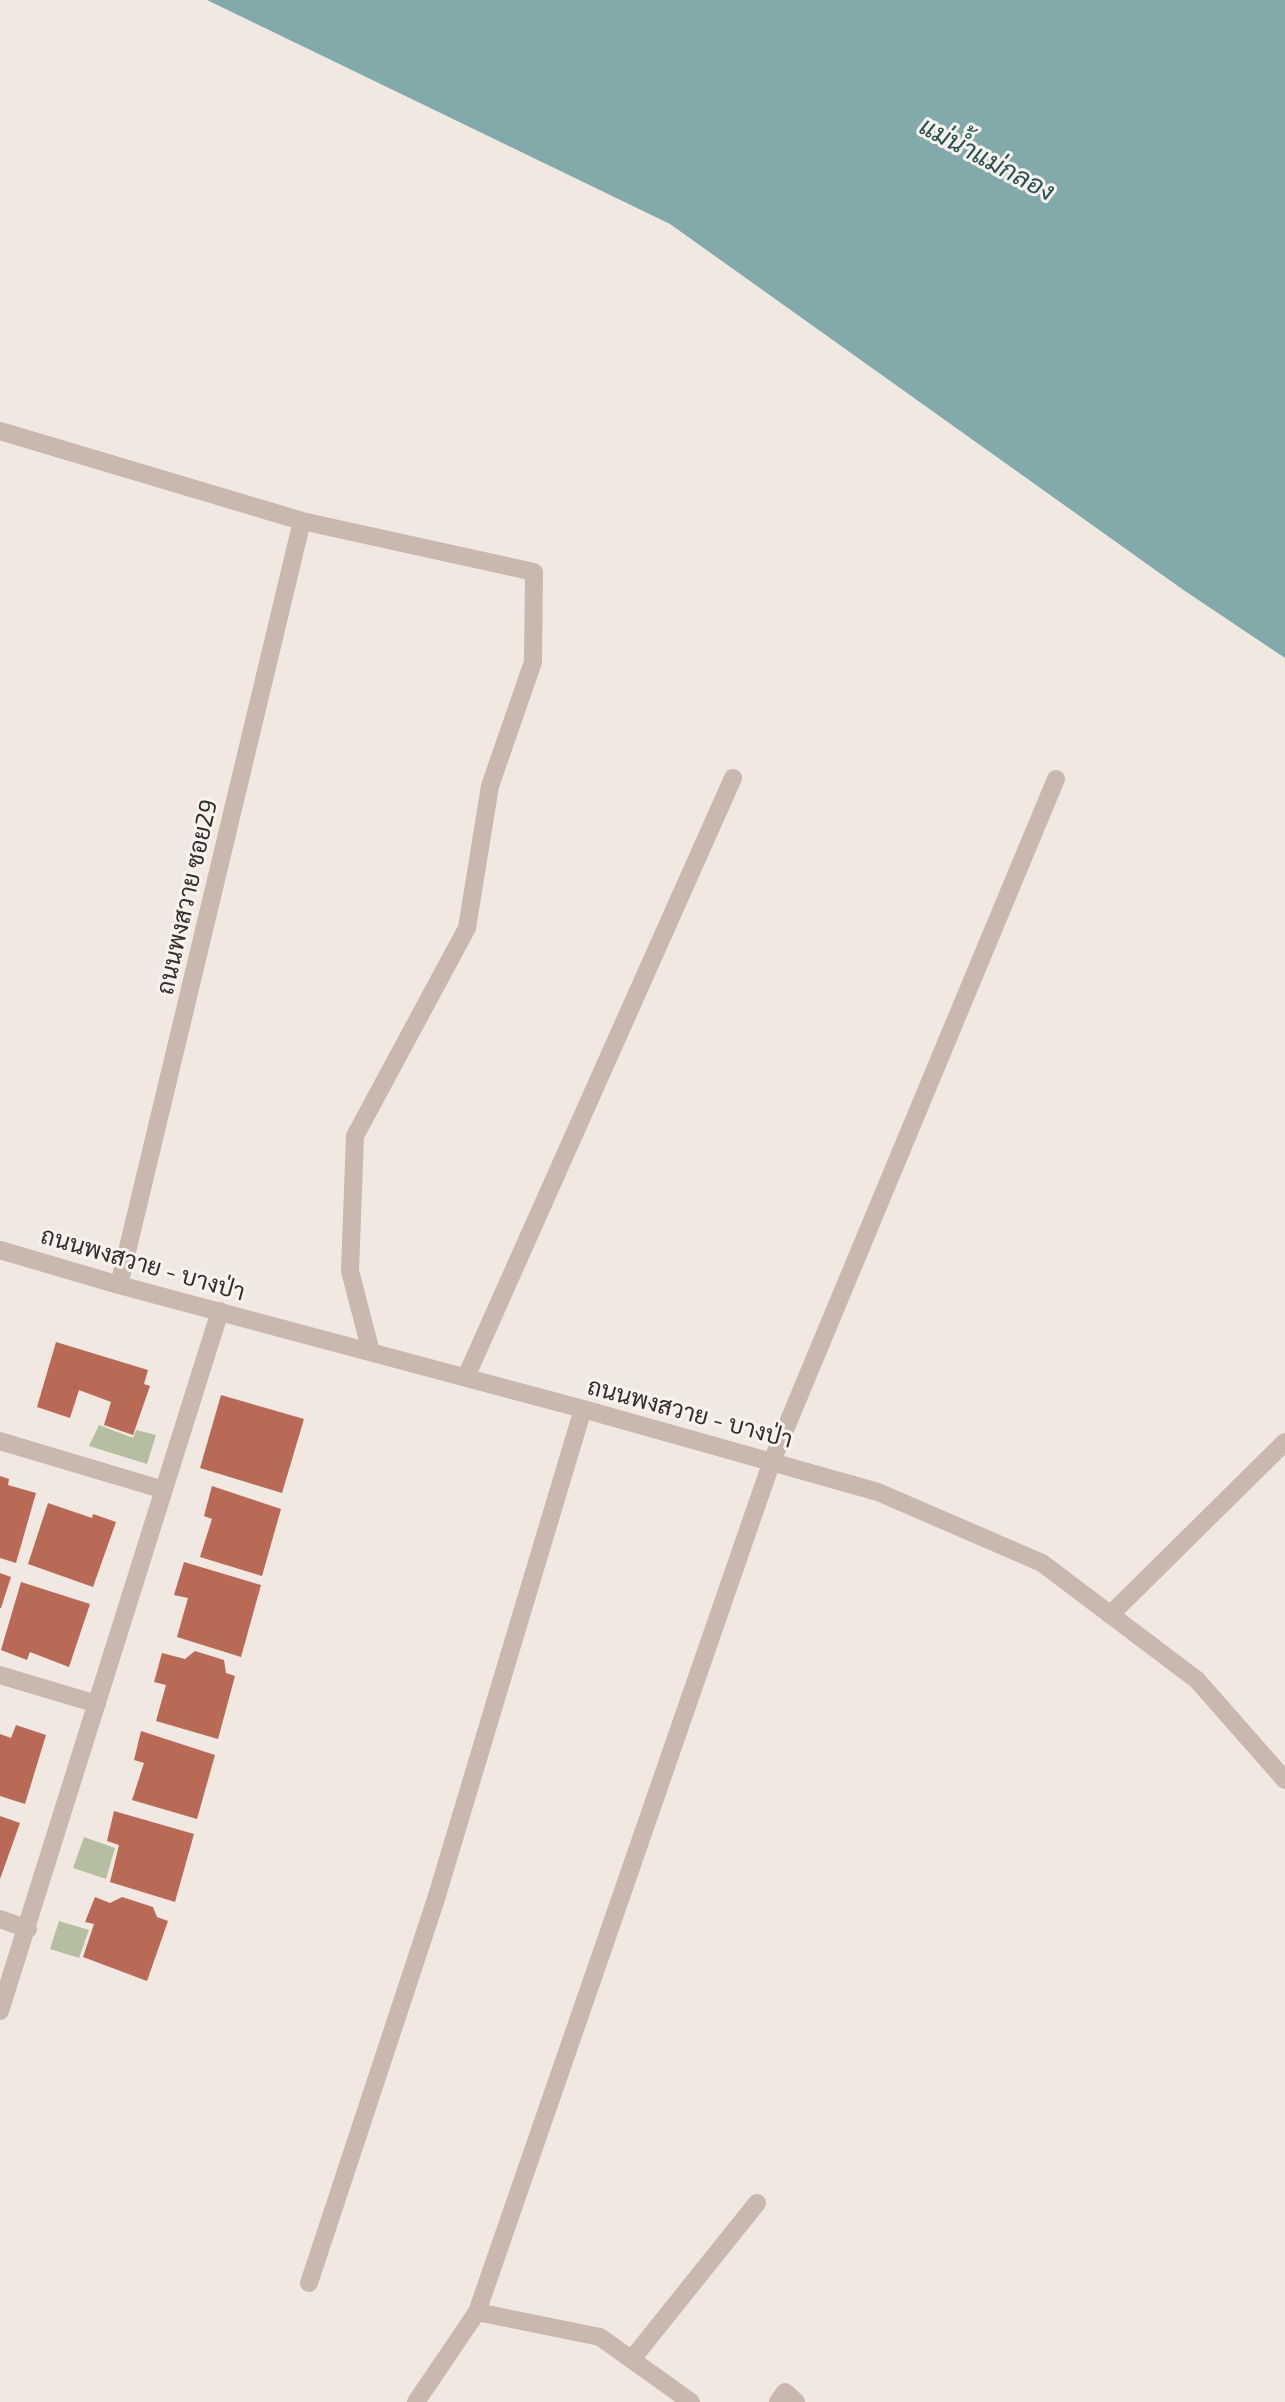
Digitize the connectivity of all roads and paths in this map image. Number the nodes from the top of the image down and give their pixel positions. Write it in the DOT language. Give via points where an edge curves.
graph roads {
  1 [pos="0,431"];
  2 [pos="302,521"];
  3 [pos="733,778"];
  4 [pos="1056,779"];
  5 [pos="0,1250"];
  6 [pos="119,1285"];
  7 [pos="220,1311"];
  8 [pos="371,1352"];
  9 [pos="466,1377"];
  10 [pos="583,1409"];
  11 [pos="0,1441"];
  12 [pos="1285,1442"];
  13 [pos="772,1461"];
  14 [pos="164,1490"];
  15 [pos="1111,1615"];
  16 [pos="0,1675"];
  17 [pos="97,1704"];
  18 [pos="1285,1780"];
  19 [pos="0,1919"];
  20 [pos="27,1929"];
  21 [pos="0,2011"];
  22 [pos="757,2203"];
  23 [pos="309,2283"];
  24 [pos="477,2312"];
  25 [pos="632,2360"];
  26 [pos="416,2402"];
  27 [pos="691,2402"];
  28 [pos="778,2402"];
  29 [pos="796,2402"];
  1 -- 2 [label="street"];
  2 -- 6 [label="street, ถนนพงสวาย ซอย29"];
  2 -- 8 [label="street" via="534,572 533,662 490,786 467,928 355,1136 350,1270"];
  3 -- 9 [label="street"];
  4 -- 13 [label="street"];
  5 -- 6 [label="street, ถนนพงสวาย - บางป่า"];
  6 -- 7 [label="street, ถนนพงสวาย - บางป่า"];
  7 -- 8 [label="street, ถนนพงสวาย - บางป่า"];
  7 -- 14 [label="street"];
  8 -- 9 [label="street, ถนนพงสวาย - บางป่า"];
  9 -- 10 [label="street, ถนนพงสวาย - บางป่า"];
  10 -- 13 [label="street, ถนนพงสวาย - บางป่า"];
  10 -- 23 [label="street" via="436,1899"];
  11 -- 14 [label="street"];
  12 -- 15 [label="street"];
  13 -- 15 [label="street, ถนนพงสวาย - บางป่า" via="878,1492 1042,1563"];
  13 -- 24 [label="street"];
  14 -- 17 [label="street"];
  15 -- 18 [label="street, ถนนพงสวาย - บางป่า" via="1197,1680"];
  16 -- 17 [label="street"];
  17 -- 20 [label="street"];
  19 -- 20 [label="street"];
  20 -- 21 [label="street"];
  22 -- 25 [label="street"];
  24 -- 25 [label="street" via="600,2336"];
  24 -- 26 [label="street"];
  25 -- 27 [label="street"];
  28 -- 29 [label="street" via="785,2392"];
}
